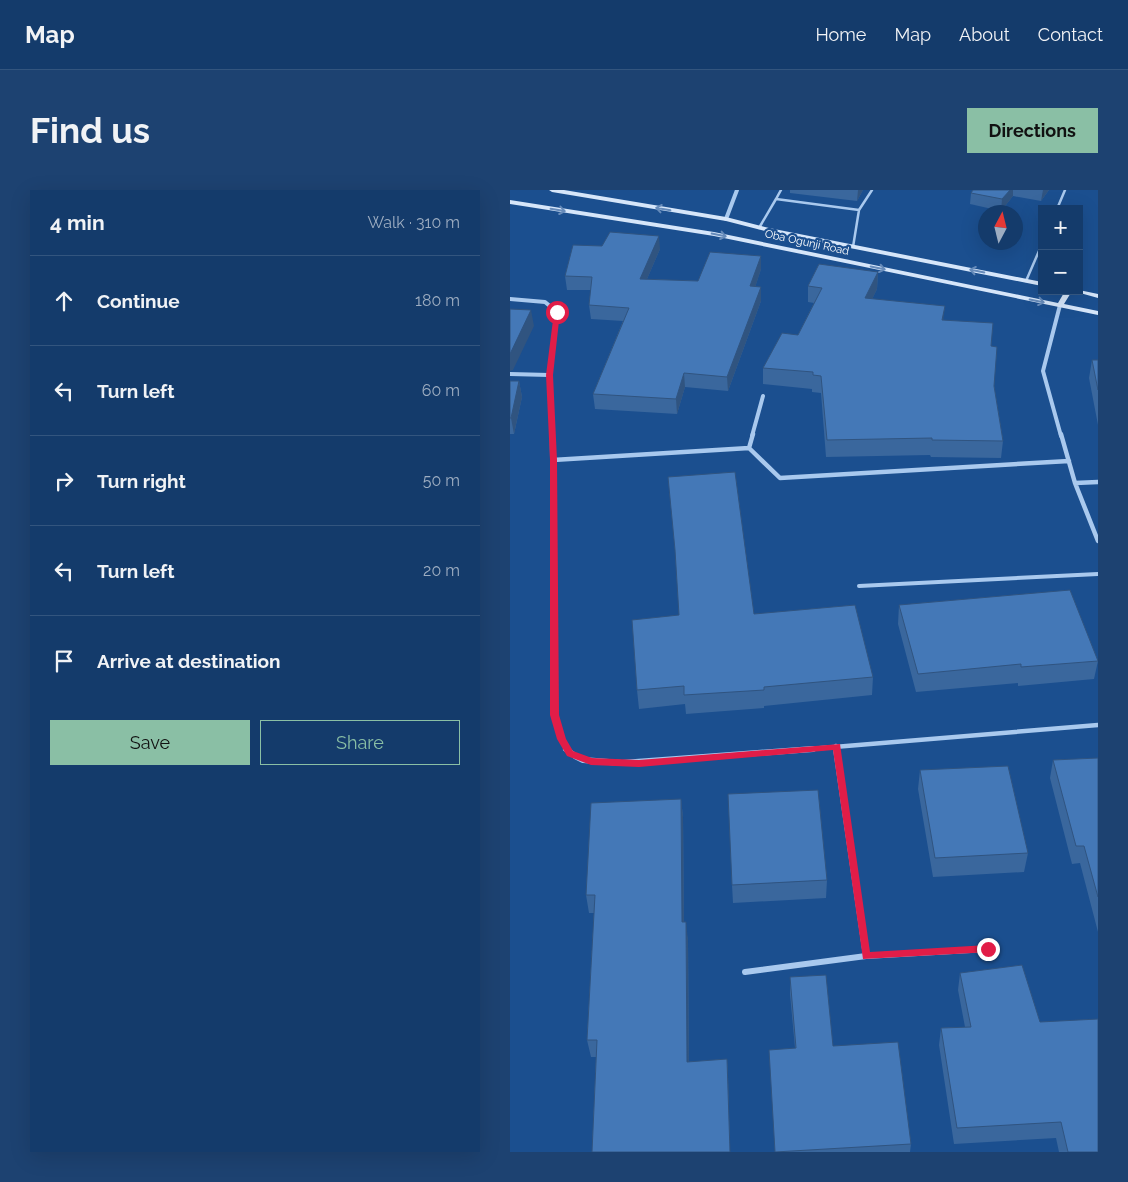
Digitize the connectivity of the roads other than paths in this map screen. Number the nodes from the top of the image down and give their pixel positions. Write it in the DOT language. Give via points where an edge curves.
graph roads {
  1 [pos="552,190"];
  2 [pos="737,190"];
  3 [pos="781,190"];
  4 [pos="872,190"];
  5 [pos="1065,190"];
  6 [pos="776,199"];
  7 [pos="510,202"];
  8 [pos="1059,205"];
  9 [pos="859,210"];
  10 [pos="726,220"];
  11 [pos="759,228"];
  12 [pos="853,247"];
  13 [pos="1039,250"];
  14 [pos="1026,281"];
  15 [pos="1038,283"];
  16 [pos="1083,293"];
  17 [pos="1067,295"];
  18 [pos="1098,296"];
  19 [pos="510,299"];
  20 [pos="1060,306"];
  21 [pos="1098,313"];
  22 [pos="510,374"];
  23 [pos="549,375"];
  24 [pos="763,396"];
  25 [pos="749,448"];
  26 [pos="553,460"];
  27 [pos="1069,461"];
  28 [pos="1098,482"];
  29 [pos="1075,483"];
  30 [pos="1098,541"];
  31 [pos="1098,574"];
  32 [pos="859,586"];
  33 [pos="1098,725"];
  34 [pos="836,746"];
  35 [pos="988,949"];
  36 [pos="866,956"];
  37 [pos="745,972"];
  10 -- 1 [label="main road, Oba Ogunji Road, one-way"];
  2 -- 10 [label="street"];
  3 -- 6 [label="lane"];
  4 -- 9 [label="lane"];
  5 -- 8 [label="lane"];
  6 -- 9 [label="lane"];
  6 -- 11 [label="lane"];
  7 -- 20 [label="main road, Oba Ogunji Road, one-way" via="714,234"];
  9 -- 12 [label="lane"];
  10 -- 11 [label="main road, Oba Ogunji Road"];
  11 -- 12 [label="main road, Oba Ogunji Road"];
  14 -- 12 [label="main road, Oba Ogunji Road, one-way"];
  13 -- 14 [label="lane"];
  14 -- 15 [label="main road, Oba Ogunji Road"];
  16 -- 18 [label="main road"];
  17 -- 20 [label="main road"];
  19 -- 23 [label="street" via="545,302 557,312"];
  20 -- 21 [label="main road, Oba Ogunji Road"];
  20 -- 27 [label="street" via="1043,371"];
  22 -- 23 [label="street"];
  23 -- 26 [label="street"];
  24 -- 25 [label="street"];
  25 -- 26 [label="street"];
  25 -- 27 [label="street" via="780,478"];
  26 -- 34 [label="street" via="554,715 570,753 591,762 639,763"];
  27 -- 29 [label="street"];
  28 -- 29 [label="street"];
  29 -- 30 [label="street"];
  31 -- 32 [label="lane"];
  33 -- 34 [label="street"];
  34 -- 36 [label="street"];
  35 -- 36 [label="street"];
  36 -- 37 [label="street"];
}
